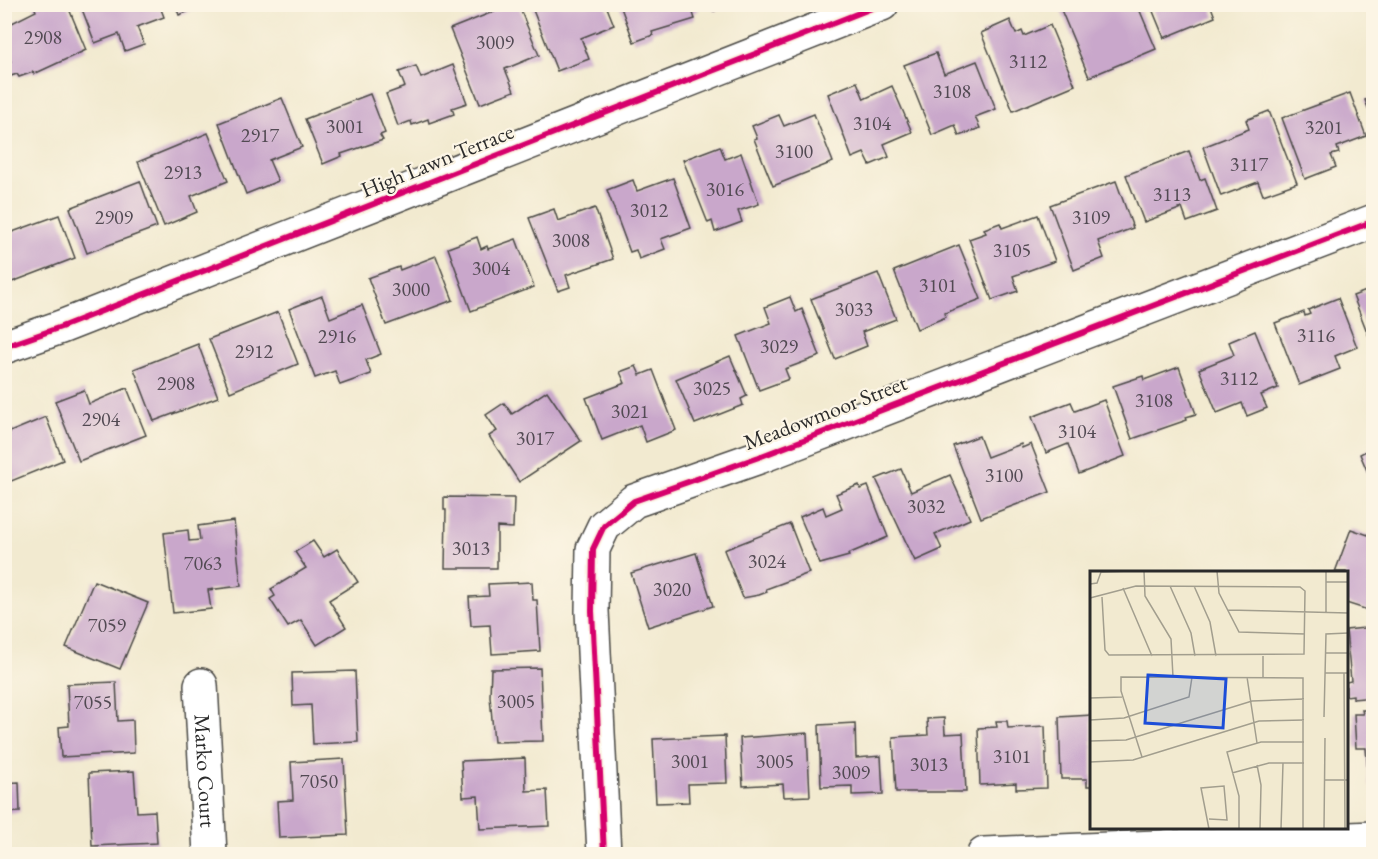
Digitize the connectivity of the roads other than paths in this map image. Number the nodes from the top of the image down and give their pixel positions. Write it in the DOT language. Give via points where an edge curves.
graph roads {
  1 [pos="882,4"];
  2 [pos="1374,221"];
  3 [pos="4,346"];
  4 [pos="201,685"];
  5 [pos="1374,838"];
  6 [pos="210,855"];
  7 [pos="604,855"];
  8 [pos="984,855"];
  1 -- 3 [label="street, High Lawn Terrace"];
  2 -- 7 [label="street, Meadowmoor Street" via="759,457 634,501 604,526 593,549 592,611"];
  4 -- 6 [label="street, Marko Court"];
  5 -- 8 [label="street"];
}
